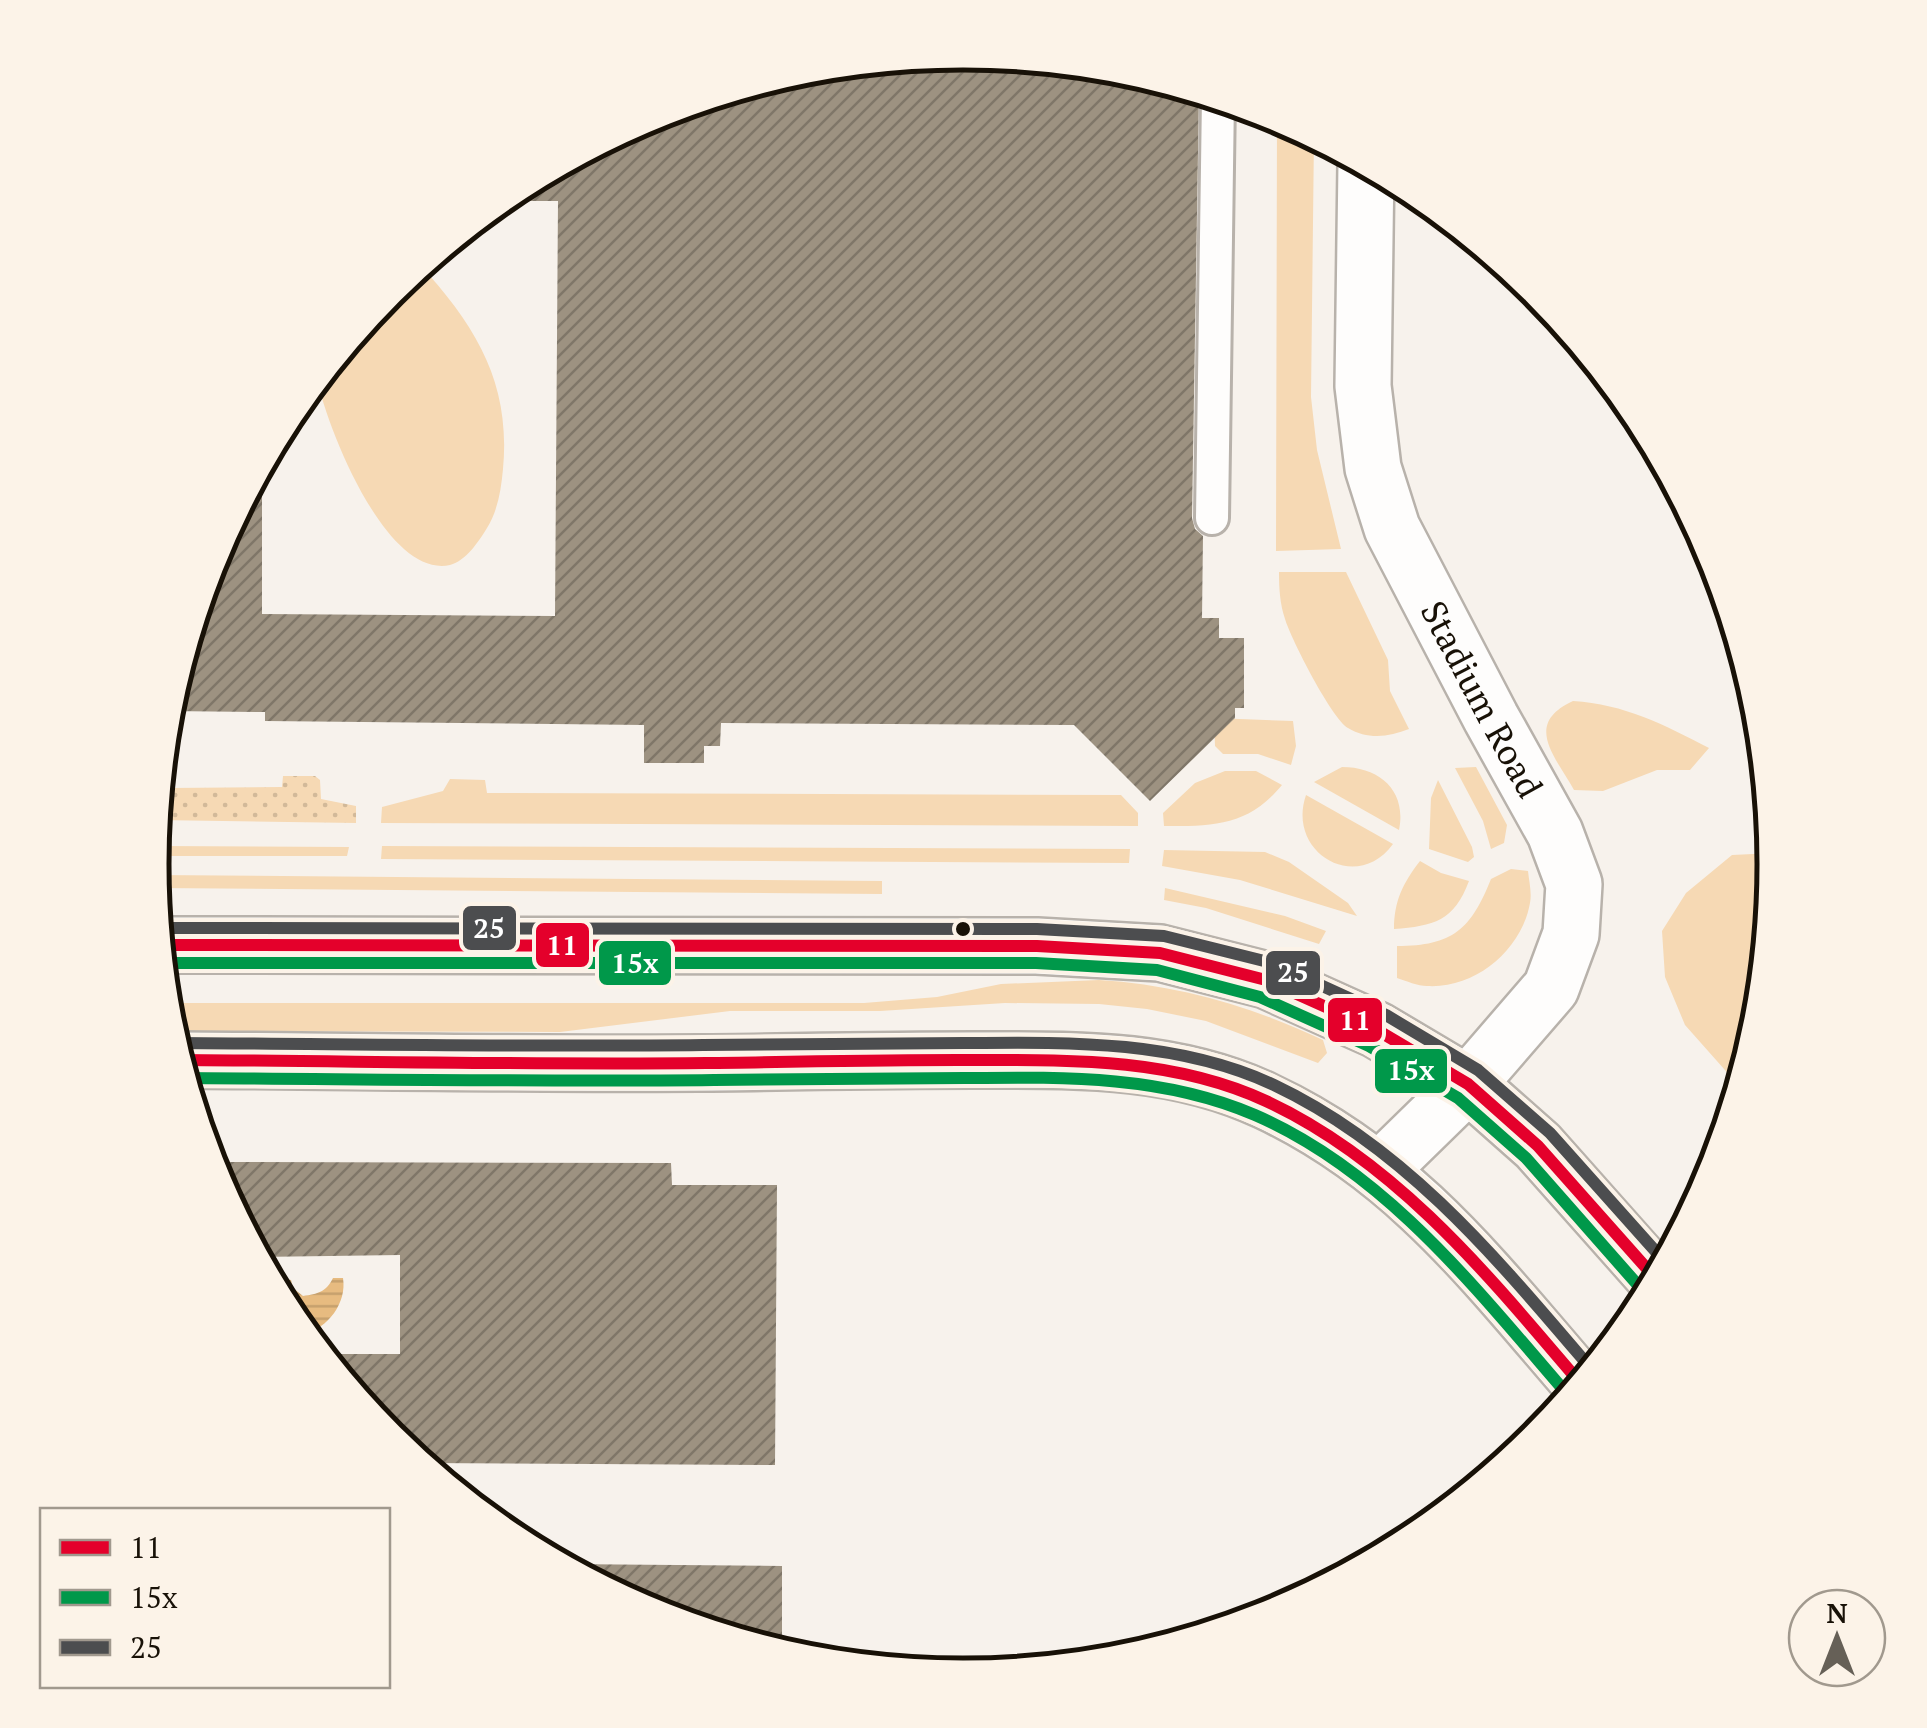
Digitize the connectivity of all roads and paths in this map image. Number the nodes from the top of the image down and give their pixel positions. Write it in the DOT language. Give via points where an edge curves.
graph roads {
  1 [pos="1218,112"];
  2 [pos="1366,180"];
  3 [pos="1212,518"];
  4 [pos="174,946"];
  5 [pos="195,1060"];
  6 [pos="1468,1084"];
  7 [pos="1380,1170"];
  8 [pos="1647,1268"];
  9 [pos="1572,1373"];
  1 -- 3 [label="lane"];
  2 -- 6 [label="main road, Stadium Road" via="1362,386 1374,468 1392,528 1555,833 1574,884 1571,934 1551,988"];
  4 -- 6 [label="main road" via="1037,946 1160,953 1266,980 1377,1030"];
  5 -- 7 [label="main road" via="1096,1060 1185,1071 1265,1100"];
  6 -- 7 [label="main road, Stadium Road"];
  6 -- 8 [label="main road" via="1538,1146"];
  7 -- 9 [label="main road" via="1441,1224"];
}
